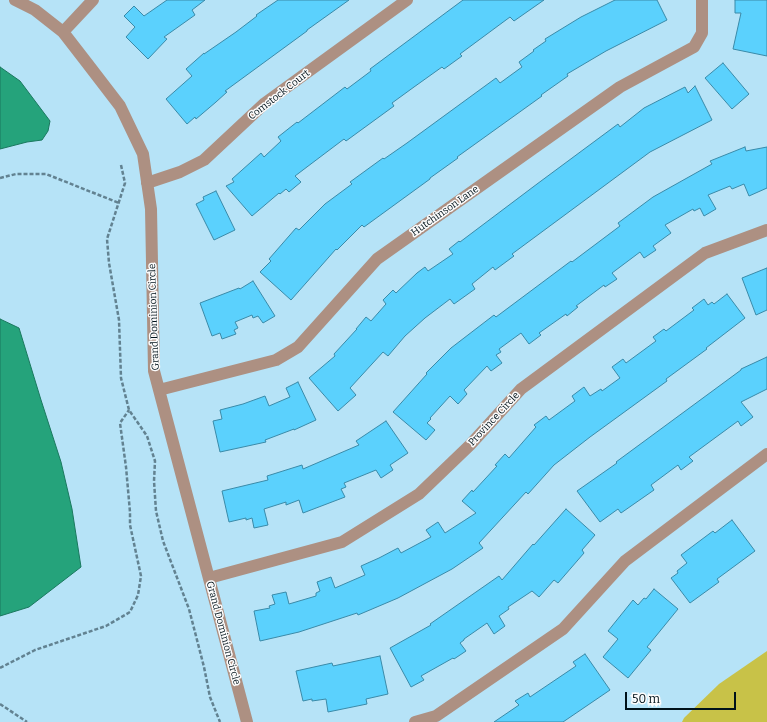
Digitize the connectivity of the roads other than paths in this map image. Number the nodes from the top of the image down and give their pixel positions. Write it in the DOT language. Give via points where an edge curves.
graph roads {
  1 [pos="15,0"];
  2 [pos="93,0"];
  3 [pos="407,0"];
  4 [pos="702,0"];
  5 [pos="63,32"];
  6 [pos="147,183"];
  7 [pos="767,230"];
  8 [pos="159,390"];
  9 [pos="767,454"];
  10 [pos="209,578"];
  11 [pos="247,722"];
  12 [pos="415,722"];
  1 -- 5 [label="street, Grand Dominion Circle" via="36,10"];
  2 -- 5 [label="street"];
  3 -- 6 [label="street, Comstock Court" via="265,103 204,160 180,172"];
  4 -- 8 [label="street, Hutchinson Lane" via="702,33 694,47 620,87 378,259 298,346 276,360"];
  5 -- 6 [label="street, Grand Dominion Circle" via="120,106 143,154"];
  6 -- 8 [label="street, Grand Dominion Circle" via="151,209 154,371"];
  7 -- 10 [label="street, Province Circle" via="705,252 521,389 470,445 419,494 342,542"];
  8 -- 10 [label="street, Grand Dominion Circle"];
  9 -- 12 [label="street" via="625,561 563,629 436,716"];
  10 -- 11 [label="street, Grand Dominion Circle"];
}
